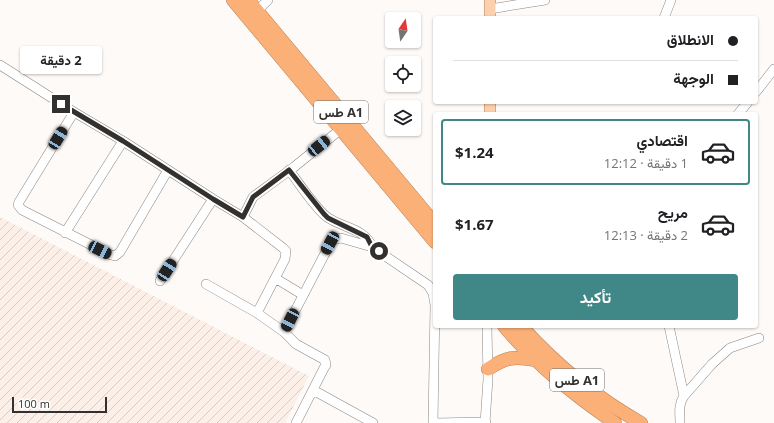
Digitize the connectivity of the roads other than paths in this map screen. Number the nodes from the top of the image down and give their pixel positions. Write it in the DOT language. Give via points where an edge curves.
graph roads {
  1 [pos="268,0"];
  2 [pos="545,0"];
  3 [pos="671,0"];
  4 [pos="239,1"];
  5 [pos="490,9"];
  6 [pos="257,11"];
  7 [pos="665,16"];
  8 [pos="0,65"];
  9 [pos="774,69"];
  10 [pos="758,89"];
  11 [pos="746,104"];
  12 [pos="74,112"];
  13 [pos="740,112"];
  14 [pos="341,129"];
  15 [pos="123,141"];
  16 [pos="168,170"];
  17 [pos="289,170"];
  18 [pos="213,199"];
  19 [pos="243,217"];
  20 [pos="433,222"];
  21 [pos="65,233"];
  22 [pos="433,240"];
  23 [pos="372,247"];
  24 [pos="275,278"];
  25 [pos="160,281"];
  26 [pos="206,284"];
  27 [pos="433,293"];
  28 [pos="303,295"];
  29 [pos="257,313"];
  30 [pos="435,328"];
  31 [pos="487,328"];
  32 [pos="506,328"];
  33 [pos="523,328"];
  34 [pos="669,328"];
  35 [pos="284,332"];
  36 [pos="759,338"];
  37 [pos="535,360"];
  38 [pos="488,369"];
  39 [pos="313,390"];
  40 [pos="684,396"];
  41 [pos="486,422"];
  42 [pos="296,423"];
  43 [pos="373,423"];
  44 [pos="434,423"];
  45 [pos="446,423"];
  46 [pos="615,423"];
  47 [pos="641,423"];
  48 [pos="680,423"];
  1 -- 6 [label="street"];
  2 -- 5 [label="street"];
  3 -- 7 [label="street"];
  4 -- 6 [label="highway, طس A1"];
  4 -- 14 [label="highway, طس A1"];
  6 -- 20 [label="highway, طس A1"];
  8 -- 12 [label="street"];
  9 -- 10 [label="street"];
  11 -- 13 [label="street"];
  12 -- 15 [label="street"];
  12 -- 21 [label="street" via="18,205 22,210"];
  14 -- 17 [label="street"];
  14 -- 22 [label="highway, طس A1"];
  15 -- 16 [label="street"];
  15 -- 21 [label="street"];
  16 -- 18 [label="street"];
  16 -- 21 [label="street" via="116,256"];
  17 -- 19 [label="street" via="253,197"];
  17 -- 23 [label="street" via="328,218 367,237"];
  18 -- 19 [label="street"];
  18 -- 25 [label="street"];
  19 -- 24 [label="street" via="286,251 285,259"];
  23 -- 27 [label="street" via="428,285"];
  23 -- 28 [label="street" via="341,238 332,240"];
  24 -- 28 [label="street"];
  24 -- 29 [label="street"];
  26 -- 29 [label="street"];
  28 -- 35 [label="street"];
  29 -- 35 [label="street"];
  30 -- 44 [label="street"];
  31 -- 38 [label="street"];
  32 -- 37 [label="highway, طس A1"];
  33 -- 47 [label="highway, طس A1" via="569,374 609,404"];
  34 -- 40 [label="street"];
  35 -- 39 [label="street" via="296,344 325,360 324,368"];
  36 -- 40 [label="street" via="730,348"];
  37 -- 38 [label="highway" via="511,358 502,360"];
  37 -- 46 [label="highway, طس A1" via="579,398"];
  38 -- 41 [label="street"];
  39 -- 42 [label="street"];
  39 -- 43 [label="street"];
  40 -- 48 [label="street" via="679,408"];
  41 -- 45 [label="street"];
  44 -- 45 [label="street"];
}
